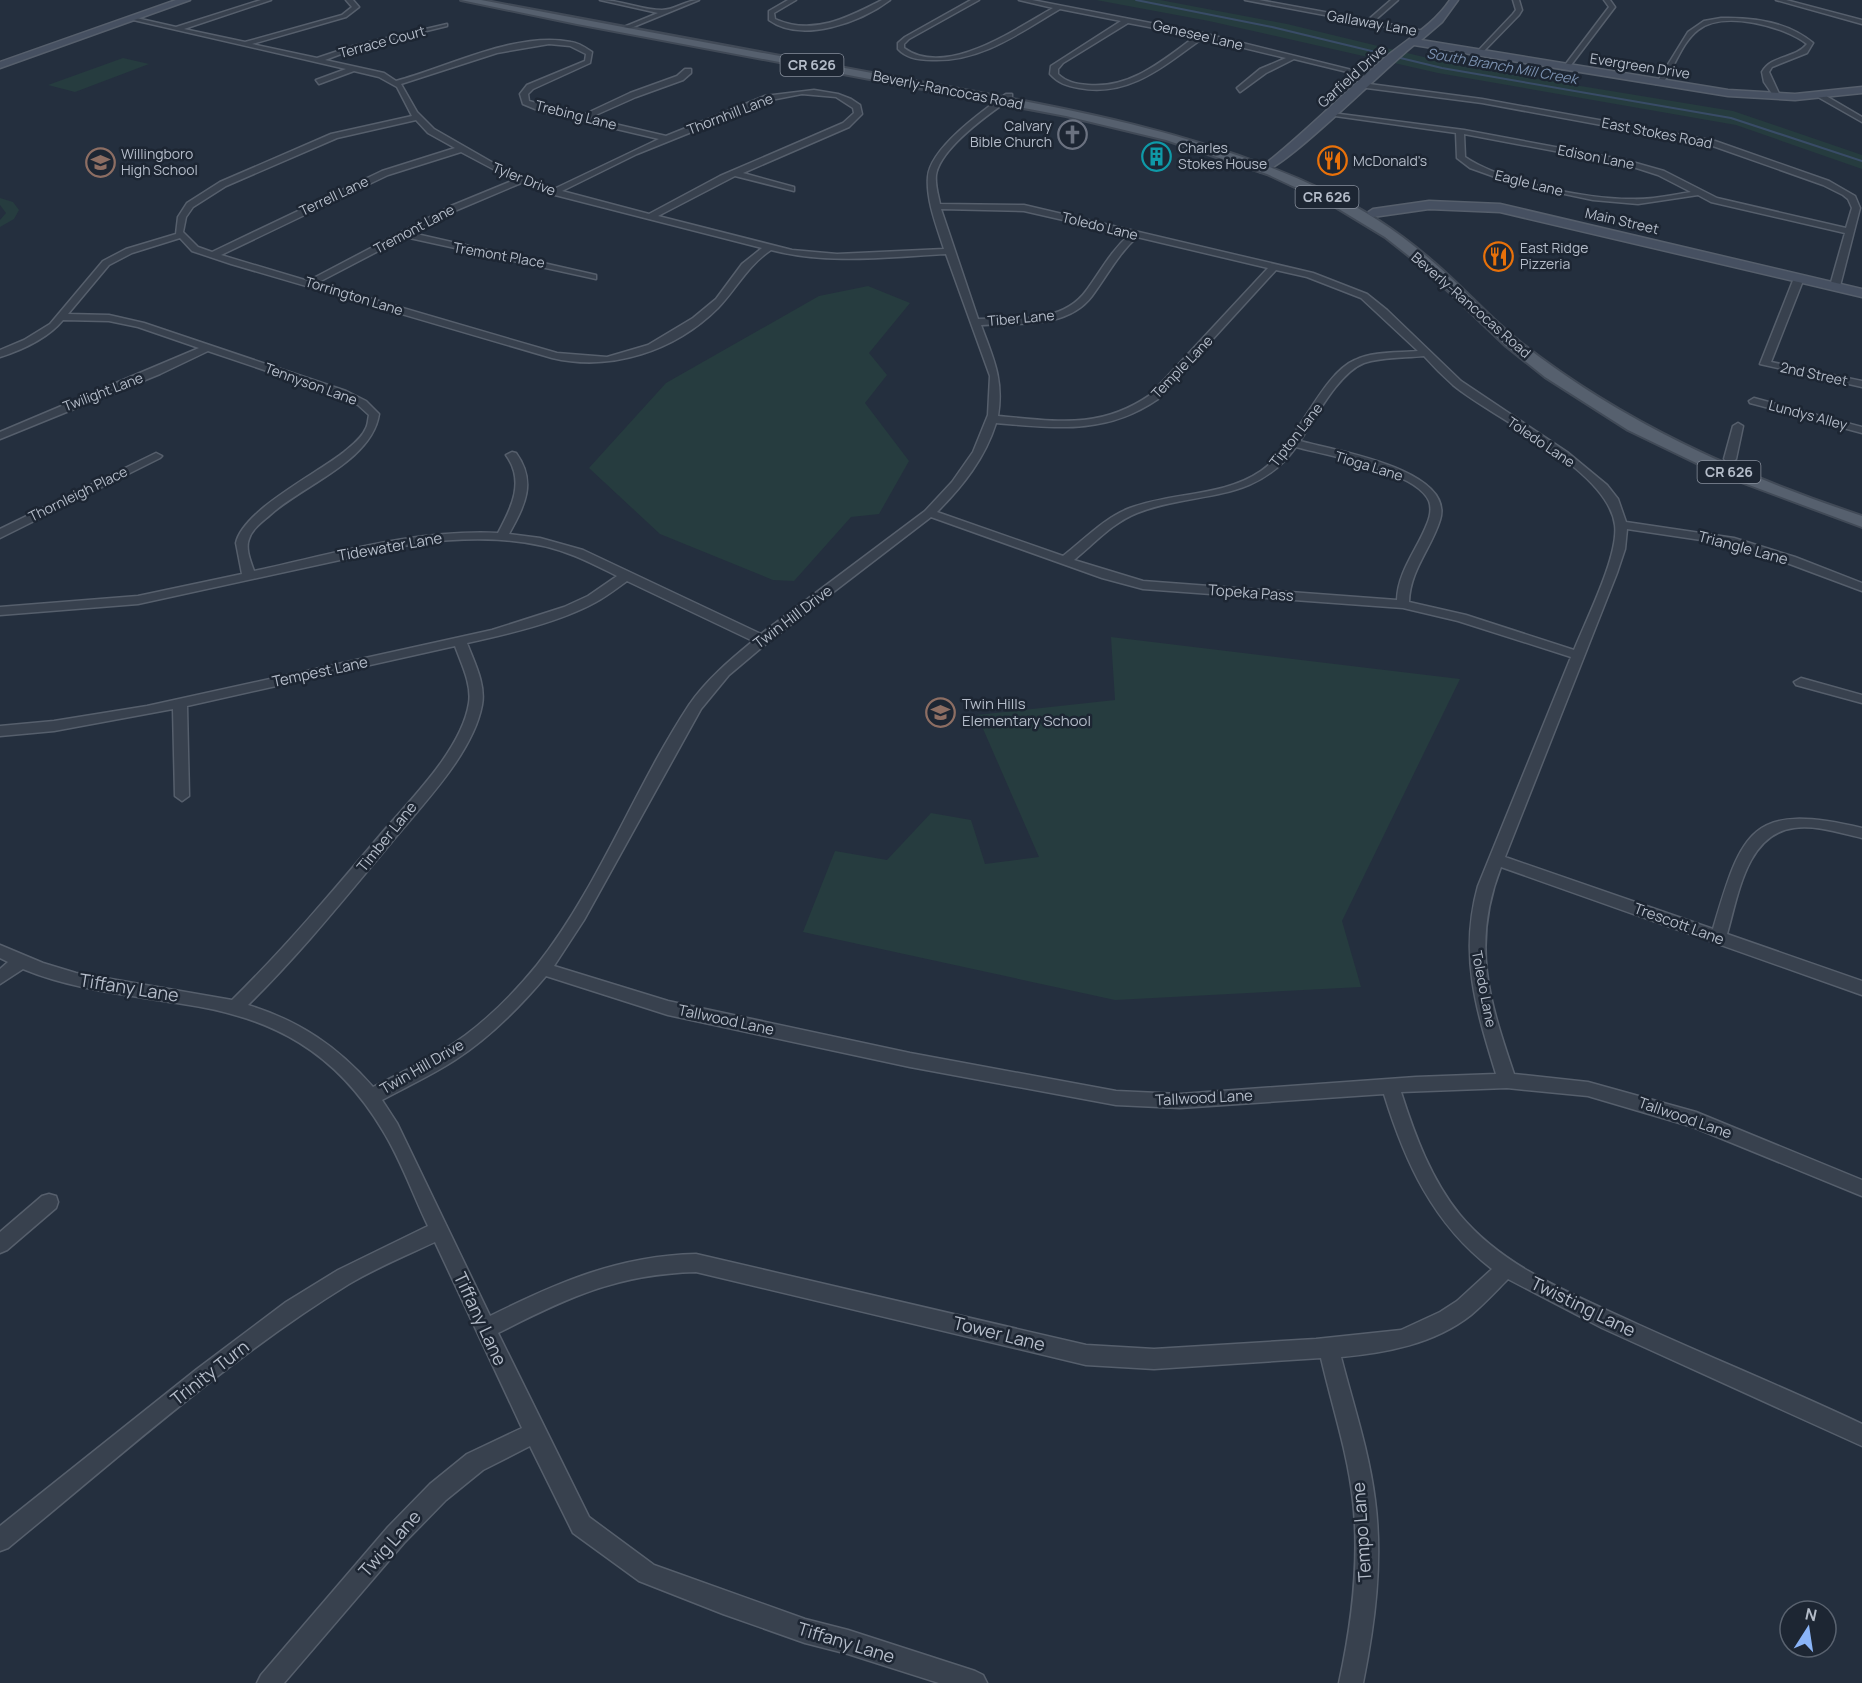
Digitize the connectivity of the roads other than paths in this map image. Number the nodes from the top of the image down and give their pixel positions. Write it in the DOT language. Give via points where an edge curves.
graph roads {
  1 [pos="185,0"];
  2 [pos="268,0"];
  3 [pos="348,0"];
  4 [pos="466,0"];
  5 [pos="500,0"];
  6 [pos="603,0"];
  7 [pos="696,0"];
  8 [pos="794,0"];
  9 [pos="887,0"];
  10 [pos="976,0"];
  11 [pos="1022,0"];
  12 [pos="1248,0"];
  13 [pos="1299,0"];
  14 [pos="1395,0"];
  15 [pos="1454,0"];
  16 [pos="1516,0"];
  17 [pos="1606,0"];
  18 [pos="1779,0"];
  19 [pos="1059,7"];
  20 [pos="1287,7"];
  21 [pos="662,12"];
  22 [pos="132,19"];
  23 [pos="1128,20"];
  24 [pos="1369,22"];
  25 [pos="1862,22"];
  26 [pos="632,25"];
  27 [pos="446,26"];
  28 [pos="178,28"];
  29 [pos="621,30"];
  30 [pos="1425,32"];
  31 [pos="1202,35"];
  32 [pos="1414,42"];
  33 [pos="248,44"];
  34 [pos="1479,53"];
  35 [pos="1291,58"];
  36 [pos="319,60"];
  37 [pos="0,65"];
  38 [pos="1565,67"];
  39 [pos="355,68"];
  40 [pos="688,71"];
  41 [pos="1372,76"];
  42 [pos="319,82"];
  43 [pos="1659,82"];
  44 [pos="396,83"];
  45 [pos="1362,85"];
  46 [pos="1240,90"];
  47 [pos="1862,90"];
  48 [pos="1821,95"];
  49 [pos="1778,96"];
  50 [pos="1005,98"];
  51 [pos="1332,115"];
  52 [pos="417,117"];
  53 [pos="583,118"];
  54 [pos="1862,120"];
  55 [pos="1460,132"];
  56 [pos="666,139"];
  57 [pos="461,149"];
  58 [pos="1268,167"];
  59 [pos="735,173"];
  60 [pos="520,180"];
  61 [pos="791,189"];
  62 [pos="554,192"];
  63 [pos="1698,194"];
  64 [pos="936,206"];
  65 [pos="1373,213"];
  66 [pos="651,216"];
  67 [pos="1851,232"];
  68 [pos="404,234"];
  69 [pos="1135,234"];
  70 [pos="182,235"];
  71 [pos="768,248"];
  72 [pos="951,251"];
  73 [pos="213,255"];
  74 [pos="1426,263"];
  75 [pos="1446,263"];
  76 [pos="1275,266"];
  77 [pos="593,277"];
  78 [pos="1799,278"];
  79 [pos="310,282"];
  80 [pos="1835,286"];
  81 [pos="1862,292"];
  82 [pos="63,317"];
  83 [pos="977,322"];
  84 [pos="207,348"];
  85 [pos="1425,353"];
  86 [pos="0,354"];
  87 [pos="1862,384"];
  88 [pos="1754,400"];
  89 [pos="1607,404"];
  90 [pos="992,419"];
  91 [pos="1738,426"];
  92 [pos="1862,430"];
  93 [pos="0,436"];
  94 [pos="1293,443"];
  95 [pos="512,455"];
  96 [pos="156,456"];
  97 [pos="1730,459"];
  98 [pos="1862,510"];
  99 [pos="929,513"];
  100 [pos="1862,522"];
  101 [pos="1621,525"];
  102 [pos="0,534"];
  103 [pos="502,536"];
  104 [pos="1066,561"];
  105 [pos="249,575"];
  106 [pos="627,575"];
  107 [pos="1862,587"];
  108 [pos="1403,604"];
  109 [pos="0,611"];
  110 [pos="460,640"];
  111 [pos="762,640"];
  112 [pos="1577,655"];
  113 [pos="1801,682"];
  114 [pos="1862,699"];
  115 [pos="180,702"];
  116 [pos="0,731"];
  117 [pos="182,796"];
  118 [pos="1862,833"];
  119 [pos="1497,860"];
  120 [pos="1718,938"];
  121 [pos="0,951"];
  122 [pos="20,962"];
  123 [pos="543,969"];
  124 [pos="0,978"];
  125 [pos="1862,988"];
  126 [pos="236,1007"];
  127 [pos="1507,1081"];
  128 [pos="1390,1086"];
  129 [pos="371,1097"];
  130 [pos="1862,1188"];
  131 [pos="49,1202"];
  132 [pos="437,1231"];
  133 [pos="0,1244"];
  134 [pos="1506,1268"];
  135 [pos="485,1329"];
  136 [pos="1328,1347"];
  137 [pos="535,1433"];
  138 [pos="1862,1434"];
  139 [pos="0,1540"];
  140 [pos="269,1683"];
  141 [pos="975,1683"];
  142 [pos="1351,1683"];
  1 -- 22 [label="street"];
  2 -- 28 [label="street"];
  3 -- 33 [label="street" via="356,7 344,16"];
  4 -- 29 [label="main road, Beverly-Rancocas Road / CR 626"];
  5 -- 26 [label="main road, Beverly-Rancocas Road / CR 626"];
  6 -- 21 [label="street"];
  7 -- 21 [label="street"];
  8 -- 9 [label="street" via="771,12 772,20 797,28 831,26"];
  10 -- 19 [label="street" via="907,38 902,49 919,57 967,57 990,48"];
  11 -- 19 [label="street, Genesee Lane"];
  12 -- 20 [label="street, Gallaway Lane"];
  13 -- 20 [label="street"];
  14 -- 24 [label="street"];
  15 -- 30 [label="street, Garfield Drive"];
  16 -- 34 [label="street" via="1516,15"];
  17 -- 38 [label="street" via="1612,7 1608,14"];
  18 -- 25 [label="street"];
  19 -- 23 [label="street, Genesee Lane"];
  20 -- 24 [label="street, Gallaway Lane"];
  21 -- 26 [label="street"];
  22 -- 28 [label="street"];
  22 -- 37 [label="street"];
  23 -- 31 [label="street, Genesee Lane"];
  23 -- 31 [label="street" via="1056,66 1056,78 1088,88 1128,85"];
  24 -- 30 [label="street, Gallaway Lane"];
  26 -- 29 [label="street"];
  26 -- 50 [label="main road, Beverly-Rancocas Road / CR 626"];
  27 -- 36 [label="street, Terrace Court"];
  28 -- 33 [label="street"];
  29 -- 50 [label="main road, Beverly-Rancocas Road / CR 626"];
  30 -- 32 [label="street, Garfield Drive"];
  31 -- 35 [label="street, Genesee Lane"];
  32 -- 34 [label="street, Evergreen Drive"];
  32 -- 41 [label="street, Garfield Drive"];
  33 -- 36 [label="street"];
  34 -- 38 [label="street, Evergreen Drive"];
  35 -- 41 [label="street, Genesee Lane"];
  35 -- 46 [label="street" via="1263,71"];
  36 -- 39 [label="street"];
  38 -- 43 [label="street, Evergreen Drive"];
  39 -- 42 [label="street"];
  39 -- 44 [label="street"];
  40 -- 53 [label="street" via="680,78"];
  41 -- 45 [label="street, Garfield Drive"];
  43 -- 49 [label="street, Evergreen Drive"];
  43 -- 49 [label="street" via="1701,25 1754,22 1796,32 1812,44 1767,70 1764,77"];
  44 -- 52 [label="street, Tyler Drive"];
  44 -- 53 [label="street, Trebing Lane" via="431,75 509,47 539,42 567,44 590,52 588,62 531,87 524,98 537,107"];
  45 -- 51 [label="street, Garfield Drive"];
  45 -- 67 [label="street, East Stokes Road" via="1509,105 1726,146 1846,193 1856,208"];
  47 -- 48 [label="street, Evergreen Drive"];
  48 -- 49 [label="street, Evergreen Drive"];
  48 -- 54 [label="street"];
  50 -- 58 [label="main road, Beverly-Rancocas Road / CR 626" via="1155,126 1230,148"];
  50 -- 64 [label="street, Twin Hill Drive" via="975,122 936,165 931,183"];
  51 -- 55 [label="street, Edison Lane"];
  51 -- 58 [label="street, Garfield Drive"];
  52 -- 57 [label="street, Tyler Drive" via="431,131"];
  52 -- 70 [label="street" via="334,136 223,184 185,211 179,227"];
  53 -- 56 [label="street, Trebing Lane"];
  55 -- 63 [label="street, Edison Lane" via="1638,165"];
  55 -- 63 [label="street, Eagle Lane" via="1461,158 1472,168 1496,175 1620,201"];
  56 -- 59 [label="street, Thornhill Lane" via="786,94 826,94 857,106 858,114 846,125"];
  56 -- 62 [label="street, Thornhill Lane"];
  57 -- 60 [label="street, Tyler Drive"];
  57 -- 73 [label="street, Terrell Lane" via="384,173"];
  58 -- 65 [label="main road, Beverly-Rancocas Road / CR 626" via="1344,196"];
  58 -- 74 [label="main road, Beverly-Rancocas Road / CR 626" via="1360,216"];
  59 -- 61 [label="street"];
  59 -- 66 [label="street, Thornhill Lane"];
  60 -- 62 [label="street, Tyler Drive"];
  60 -- 68 [label="street, Tremont Lane"];
  62 -- 66 [label="street, Tyler Drive"];
  63 -- 67 [label="street, Edison Lane"];
  64 -- 69 [label="street, Toledo Lane" via="1024,208"];
  64 -- 72 [label="street, Twin Hill Drive"];
  65 -- 75 [label="main road, Beverly-Rancocas Road / CR 626"];
  65 -- 78 [label="street, Main Street" via="1429,205 1500,208"];
  66 -- 71 [label="street, Tyler Drive"];
  67 -- 80 [label="street, East Stokes Road"];
  68 -- 77 [label="street, Tremont Place" via="440,245 534,260"];
  68 -- 79 [label="street, Tremont Lane"];
  69 -- 76 [label="street, Toledo Lane"];
  69 -- 83 [label="street, Tiber Lane" via="1112,256 1075,309 1057,316"];
  70 -- 73 [label="street, Torrington Lane" via="189,245"];
  70 -- 82 [label="street" via="129,251 106,263"];
  71 -- 72 [label="street, Tyler Drive" via="837,257"];
  71 -- 79 [label="street, Torrington Lane" via="745,263 717,304 703,315 650,350 611,360 556,356"];
  72 -- 83 [label="street, Twin Hill Drive"];
  73 -- 79 [label="street, Torrington Lane"];
  74 -- 75 [label="main road"];
  74 -- 89 [label="main road, Beverly-Rancocas Road / CR 626" via="1509,342"];
  75 -- 89 [label="main road, Beverly-Rancocas Road / CR 626" via="1533,344"];
  76 -- 85 [label="street, Toledo Lane" via="1325,279 1364,297"];
  76 -- 90 [label="street, Temple Lane" via="1154,397 1136,409 1114,419 1082,425"];
  78 -- 80 [label="street, Main Street"];
  78 -- 87 [label="street, 2nd Street" via="1765,364"];
  80 -- 81 [label="street, Main Street"];
  82 -- 84 [label="street, Tennyson Lane" via="120,319"];
  82 -- 86 [label="street" via="41,334"];
  83 -- 90 [label="street, Twin Hill Drive" via="994,376 996,400"];
  84 -- 93 [label="street, Twilight Lane"];
  84 -- 105 [label="street, Tennyson Lane" via="353,398 369,408 376,421 352,452 247,531 243,548"];
  85 -- 94 [label="street, Tipton Lane" via="1370,360 1349,367"];
  85 -- 101 [label="street, Toledo Lane" via="1457,383 1563,454 1603,487"];
  88 -- 92 [label="street, Lundys Alley"];
  89 -- 97 [label="main road, CR 626"];
  89 -- 100 [label="main road, CR 626" via="1685,453"];
  90 -- 99 [label="street, Twin Hill Drive" via="972,464"];
  91 -- 97 [label="street"];
  94 -- 104 [label="street, Tipton Lane" via="1275,466 1244,485 1125,513"];
  94 -- 108 [label="street, Tioga Lane" via="1401,474 1431,494 1437,510 1410,563 1404,580"];
  95 -- 103 [label="street" via="521,476 519,505"];
  96 -- 102 [label="street, Thornleigh Place"];
  97 -- 98 [label="main road, CR 626"];
  99 -- 104 [label="street, Topeka Pass"];
  99 -- 111 [label="street, Twin Hill Drive"];
  101 -- 107 [label="street, Triangle Lane" via="1730,541"];
  101 -- 112 [label="street, Toledo Lane" via="1611,573"];
  103 -- 105 [label="street, Tidewater Lane" via="418,539"];
  103 -- 106 [label="street, Tidewater Lane" via="549,543"];
  104 -- 108 [label="street, Topeka Pass" via="1143,585"];
  105 -- 109 [label="street, Tidewater Lane" via="138,600"];
  106 -- 110 [label="street, Tempest Lane" via="568,610"];
  106 -- 111 [label="street, Tidewater Lane"];
  108 -- 112 [label="street, Topeka Pass" via="1462,618"];
  110 -- 115 [label="street, Tempest Lane"];
  110 -- 126 [label="street, Timber Lane" via="476,690 476,703 464,733 424,792 322,918"];
  111 -- 123 [label="street, Twin Hill Drive" via="724,672 695,707 578,916"];
  112 -- 119 [label="street, Toledo Lane"];
  113 -- 114 [label="street"];
  115 -- 116 [label="street, Tempest Lane"];
  115 -- 117 [label="street"];
  118 -- 120 [label="street" via="1806,822 1789,823 1762,833 1740,862"];
  119 -- 120 [label="street, Trescott Lane"];
  119 -- 127 [label="street, Toledo Lane" via="1479,904 1474,942 1479,980"];
  120 -- 125 [label="street, Trescott Lane"];
  121 -- 122 [label="street, Tiffany Lane"];
  122 -- 124 [label="street"];
  122 -- 126 [label="street, Tiffany Lane" via="98,985"];
  123 -- 128 [label="street, Tallwood Lane" via="669,1008 910,1060 1116,1098 1180,1101"];
  123 -- 129 [label="street, Twin Hill Drive" via="474,1037"];
  126 -- 129 [label="street, Tiffany Lane" via="310,1037"];
  127 -- 128 [label="street, Tallwood Lane"];
  127 -- 130 [label="street, Tallwood Lane" via="1588,1089 1660,1108"];
  128 -- 134 [label="street, Twisting Lane" via="1413,1153 1435,1197 1468,1237"];
  129 -- 132 [label="street, Tiffany Lane" via="391,1128"];
  131 -- 133 [label="street"];
  132 -- 135 [label="street, Tiffany Lane"];
  132 -- 139 [label="street, Trinity Turn" via="345,1276 293,1309"];
  134 -- 136 [label="street, Tower Lane" via="1464,1308 1425,1330 1375,1344"];
  134 -- 138 [label="street, Twisting Lane" via="1630,1331"];
  135 -- 136 [label="street, Tower Lane" via="547,1298 620,1270 645,1264 696,1263 1086,1354 1154,1359"];
  135 -- 137 [label="street, Tiffany Lane"];
  136 -- 142 [label="street, Tempo Lane" via="1363,1498 1366,1527 1367,1593"];
  137 -- 140 [label="street, Twig Lane" via="475,1462 438,1492"];
  137 -- 141 [label="street, Tiffany Lane" via="581,1525 647,1573 805,1631"];
}
